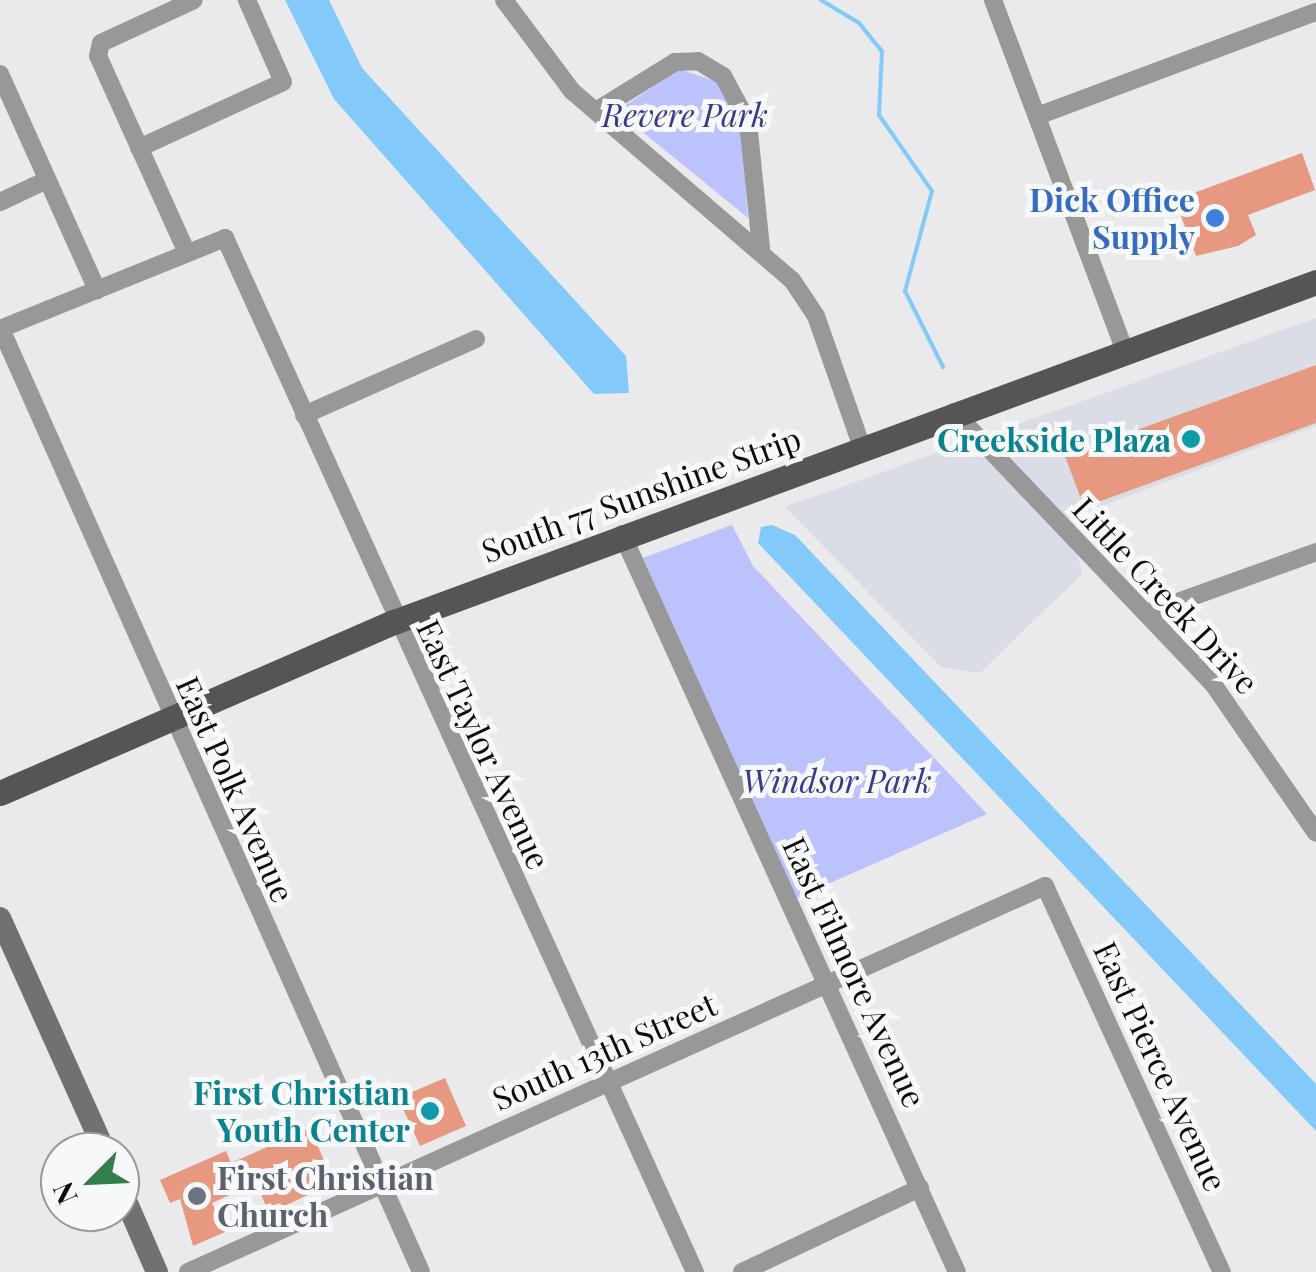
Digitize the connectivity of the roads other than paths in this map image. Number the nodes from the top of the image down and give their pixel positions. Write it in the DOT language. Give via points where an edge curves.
graph roads {
  1 [pos="194,0"];
  2 [pos="247,0"];
  3 [pos="504,0"];
  4 [pos="992,0"];
  5 [pos="1310,9"];
  6 [pos="0,74"];
  7 [pos="596,112"];
  8 [pos="1040,115"];
  9 [pos="139,148"];
  10 [pos="47,180"];
  11 [pos="0,202"];
  12 [pos="760,248"];
  13 [pos="187,254"];
  14 [pos="1316,282"];
  15 [pos="96,290"];
  16 [pos="1,329"];
  17 [pos="476,339"];
  18 [pos="1126,354"];
  19 [pos="954,412"];
  20 [pos="304,415"];
  21 [pos="862,448"];
  22 [pos="622,534"];
  23 [pos="1316,552"];
  24 [pos="1147,613"];
  25 [pos="394,622"];
  26 [pos="170,716"];
  27 [pos="0,793"];
  28 [pos="1316,833"];
  29 [pos="1045,886"];
  30 [pos="0,918"];
  31 [pos="830,982"];
  32 [pos="610,1080"];
  33 [pos="95,1132"];
  34 [pos="381,1184"];
  35 [pos="920,1188"];
  36 [pos="140,1232"];
  37 [pos="157,1272"];
  38 [pos="188,1272"];
  39 [pos="421,1272"];
  40 [pos="696,1272"];
  41 [pos="742,1272"];
  42 [pos="957,1272"];
  43 [pos="1222,1272"];
  1 -- 9 [label="street" via="101,44 98,56"];
  2 -- 9 [label="street" via="283,82"];
  3 -- 7 [label="street" via="539,55"];
  4 -- 8 [label="street"];
  5 -- 8 [label="street"];
  6 -- 10 [label="street"];
  7 -- 12 [label="street"];
  7 -- 12 [label="street" via="675,62 698,61 723,76 748,122"];
  8 -- 18 [label="street"];
  9 -- 13 [label="street"];
  10 -- 11 [label="street"];
  10 -- 15 [label="street"];
  12 -- 21 [label="street" via="816,316"];
  13 -- 15 [label="street"];
  13 -- 20 [label="street, East Taylor Avenue" via="225,238"];
  14 -- 18 [label="main road, South 77 Sunshine Strip"];
  15 -- 16 [label="street"];
  16 -- 26 [label="street, East Polk Avenue"];
  17 -- 20 [label="street"];
  18 -- 19 [label="main road, South 77 Sunshine Strip"];
  19 -- 21 [label="main road, South 77 Sunshine Strip"];
  19 -- 24 [label="street, Little Creek Drive"];
  20 -- 25 [label="street, East Taylor Avenue"];
  21 -- 22 [label="main road, South 77 Sunshine Strip"];
  22 -- 25 [label="main road, South 77 Sunshine Strip"];
  22 -- 31 [label="street, East Filmore Avenue"];
  23 -- 24 [label="street"];
  24 -- 28 [label="street, Little Creek Drive" via="1233,709"];
  25 -- 26 [label="main road, South 77 Sunshine Strip"];
  25 -- 32 [label="street, East Taylor Avenue"];
  26 -- 27 [label="main road, South 77 Sunshine Strip"];
  26 -- 34 [label="street, East Polk Avenue"];
  29 -- 31 [label="street, South 13th Street"];
  29 -- 43 [label="street, East Pierce Avenue"];
  30 -- 33 [label="main road"];
  31 -- 32 [label="street, South 13th Street"];
  31 -- 35 [label="street, East Filmore Avenue"];
  32 -- 34 [label="street, South 13th Street"];
  32 -- 40 [label="street, East Taylor Avenue"];
  34 -- 38 [label="street, South 13th Street"];
  34 -- 39 [label="street, East Polk Avenue"];
  35 -- 41 [label="street"];
  35 -- 42 [label="street, East Filmore Avenue"];
  36 -- 37 [label="main road"];
}
